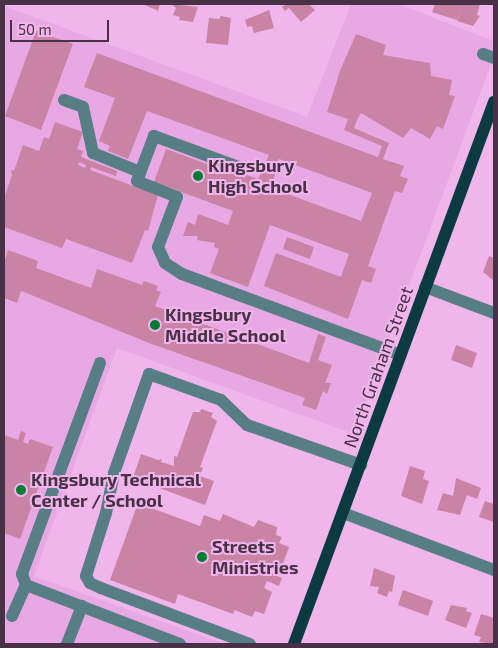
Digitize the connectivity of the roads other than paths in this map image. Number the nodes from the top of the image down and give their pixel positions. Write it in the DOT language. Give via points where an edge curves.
graph roads {
  1 [pos="64,100"];
  2 [pos="494,102"];
  3 [pos="241,168"];
  4 [pos="140,172"];
  5 [pos="425,287"];
  6 [pos="494,313"];
  7 [pos="401,355"];
  8 [pos="100,363"];
  9 [pos="361,465"];
  10 [pos="343,513"];
  11 [pos="494,570"];
  12 [pos="26,586"];
  13 [pos="82,606"];
  14 [pos="12,616"];
  15 [pos="67,644"];
  16 [pos="180,644"];
  17 [pos="250,644"];
  18 [pos="294,644"];
  1 -- 4 [label="street" via="83,107 93,152"];
  2 -- 5 [label="main road, North Graham Street"];
  3 -- 4 [label="street" via="154,136"];
  4 -- 7 [label="street" via="137,181 177,197 158,247 165,263 182,274"];
  5 -- 6 [label="street"];
  5 -- 7 [label="main road, North Graham Street"];
  7 -- 9 [label="main road, North Graham Street"];
  8 -- 12 [label="street" via="22,574"];
  9 -- 10 [label="main road, North Graham Street"];
  9 -- 17 [label="street" via="247,425 221,400 149,374 114,473 106,513 86,576 90,583 101,588"];
  10 -- 11 [label="street"];
  10 -- 18 [label="main road, North Graham Street"];
  12 -- 13 [label="street"];
  12 -- 14 [label="street"];
  13 -- 15 [label="street"];
  13 -- 16 [label="street"];
}
